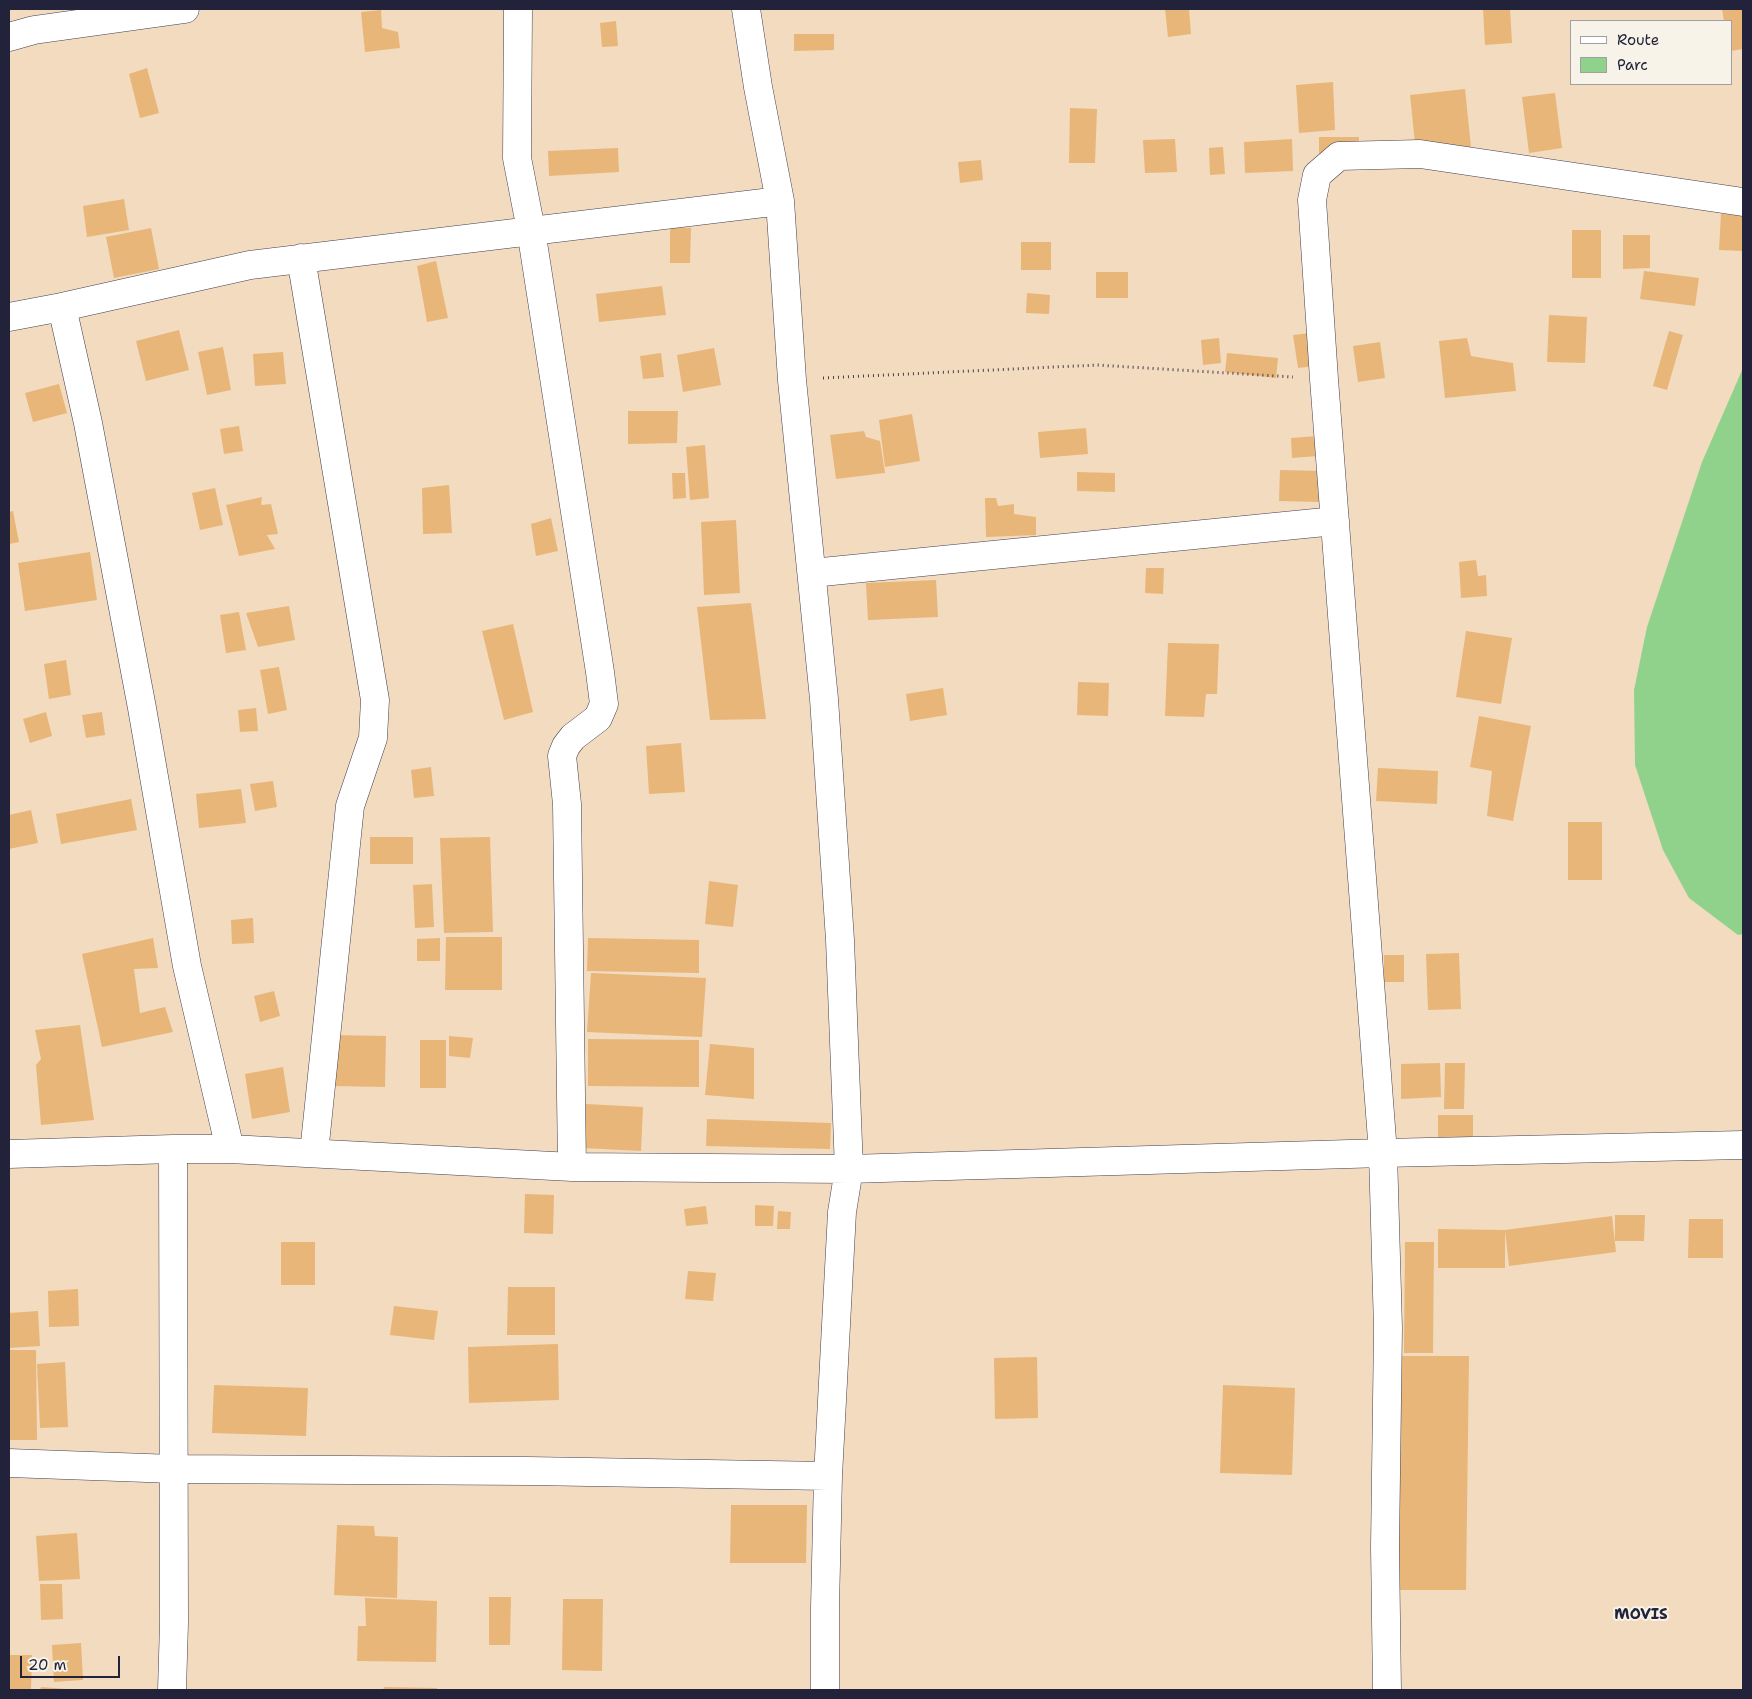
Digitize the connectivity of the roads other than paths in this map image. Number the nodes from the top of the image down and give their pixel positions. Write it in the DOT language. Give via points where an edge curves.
graph roads {
  1 [pos="185,9"];
  2 [pos="518,9"];
  3 [pos="746,9"];
  4 [pos="25,25"];
  5 [pos="780,201"];
  6 [pos="1743,202"];
  7 [pos="531,230"];
  8 [pos="301,258"];
  9 [pos="62,307"];
  10 [pos="9,317"];
  11 [pos="1335,521"];
  12 [pos="812,573"];
  13 [pos="1743,1145"];
  14 [pos="173,1149"];
  15 [pos="230,1149"];
  16 [pos="314,1153"];
  17 [pos="1383,1153"];
  18 [pos="9,1154"];
  19 [pos="572,1167"];
  20 [pos="848,1168"];
  21 [pos="9,1463"];
  22 [pos="174,1469"];
  23 [pos="828,1476"];
  24 [pos="172,1690"];
  25 [pos="825,1690"];
  26 [pos="1387,1690"];
  1 -- 4 [label="street"];
  2 -- 7 [label="street" via="517,158"];
  3 -- 5 [label="street"];
  5 -- 7 [label="street"];
  5 -- 12 [label="street" via="792,380"];
  6 -- 11 [label="street" via="1420,154 1339,156 1317,175 1312,200"];
  7 -- 8 [label="street"];
  7 -- 19 [label="street" via="604,704 598,718 573,737 562,756 567,804"];
  8 -- 9 [label="street" via="250,265"];
  8 -- 16 [label="street" via="375,700 373,738 350,806"];
  9 -- 10 [label="street"];
  9 -- 15 [label="street" via="88,423 187,966"];
  11 -- 12 [label="street"];
  11 -- 17 [label="street"];
  12 -- 20 [label="street" via="840,940"];
  13 -- 17 [label="street"];
  14 -- 15 [label="street"];
  14 -- 18 [label="street"];
  14 -- 22 [label="street"];
  15 -- 16 [label="street"];
  16 -- 19 [label="street"];
  17 -- 20 [label="street"];
  17 -- 26 [label="street" via="1388,1328"];
  19 -- 20 [label="street"];
  20 -- 23 [label="street" via="842,1212"];
  21 -- 22 [label="street"];
  22 -- 23 [label="street"];
  22 -- 24 [label="street"];
  23 -- 25 [label="street"];
}
